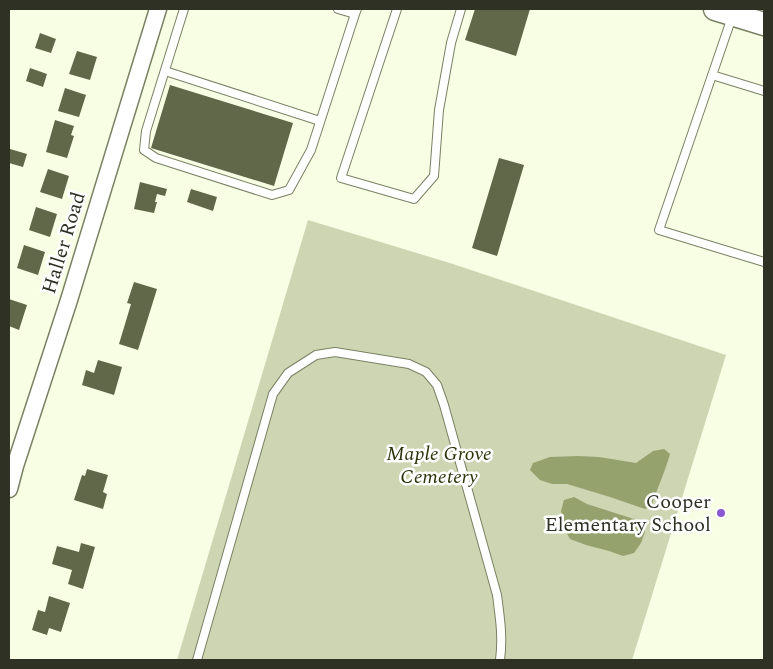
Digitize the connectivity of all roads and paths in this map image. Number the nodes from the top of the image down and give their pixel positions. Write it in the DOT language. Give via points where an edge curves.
graph roads {
  1 [pos="158,9"];
  2 [pos="184,9"];
  3 [pos="338,9"];
  4 [pos="397,9"];
  5 [pos="461,9"];
  6 [pos="356,11"];
  7 [pos="724,12"];
  8 [pos="764,24"];
  9 [pos="165,71"];
  10 [pos="712,75"];
  11 [pos="764,91"];
  12 [pos="320,121"];
  13 [pos="764,262"];
  14 [pos="9,489"];
  15 [pos="197,660"];
  16 [pos="500,660"];
  1 -- 14 [label="street, Haller Road"];
  2 -- 9 [label="lane"];
  3 -- 6 [label="lane"];
  4 -- 5 [label="lane" via="341,178 414,198 434,176 439,110 451,43"];
  6 -- 12 [label="lane"];
  7 -- 8 [label="main road"];
  7 -- 10 [label="lane"];
  9 -- 12 [label="lane"];
  9 -- 12 [label="lane" via="146,131 144,150 156,158 272,195 288,190 311,150"];
  10 -- 11 [label="lane"];
  10 -- 13 [label="lane" via="659,230"];
  15 -- 16 [label="lane" via="272,394 288,374 316,355 335,352 409,364 426,372 437,385 497,595 501,620"];
}
